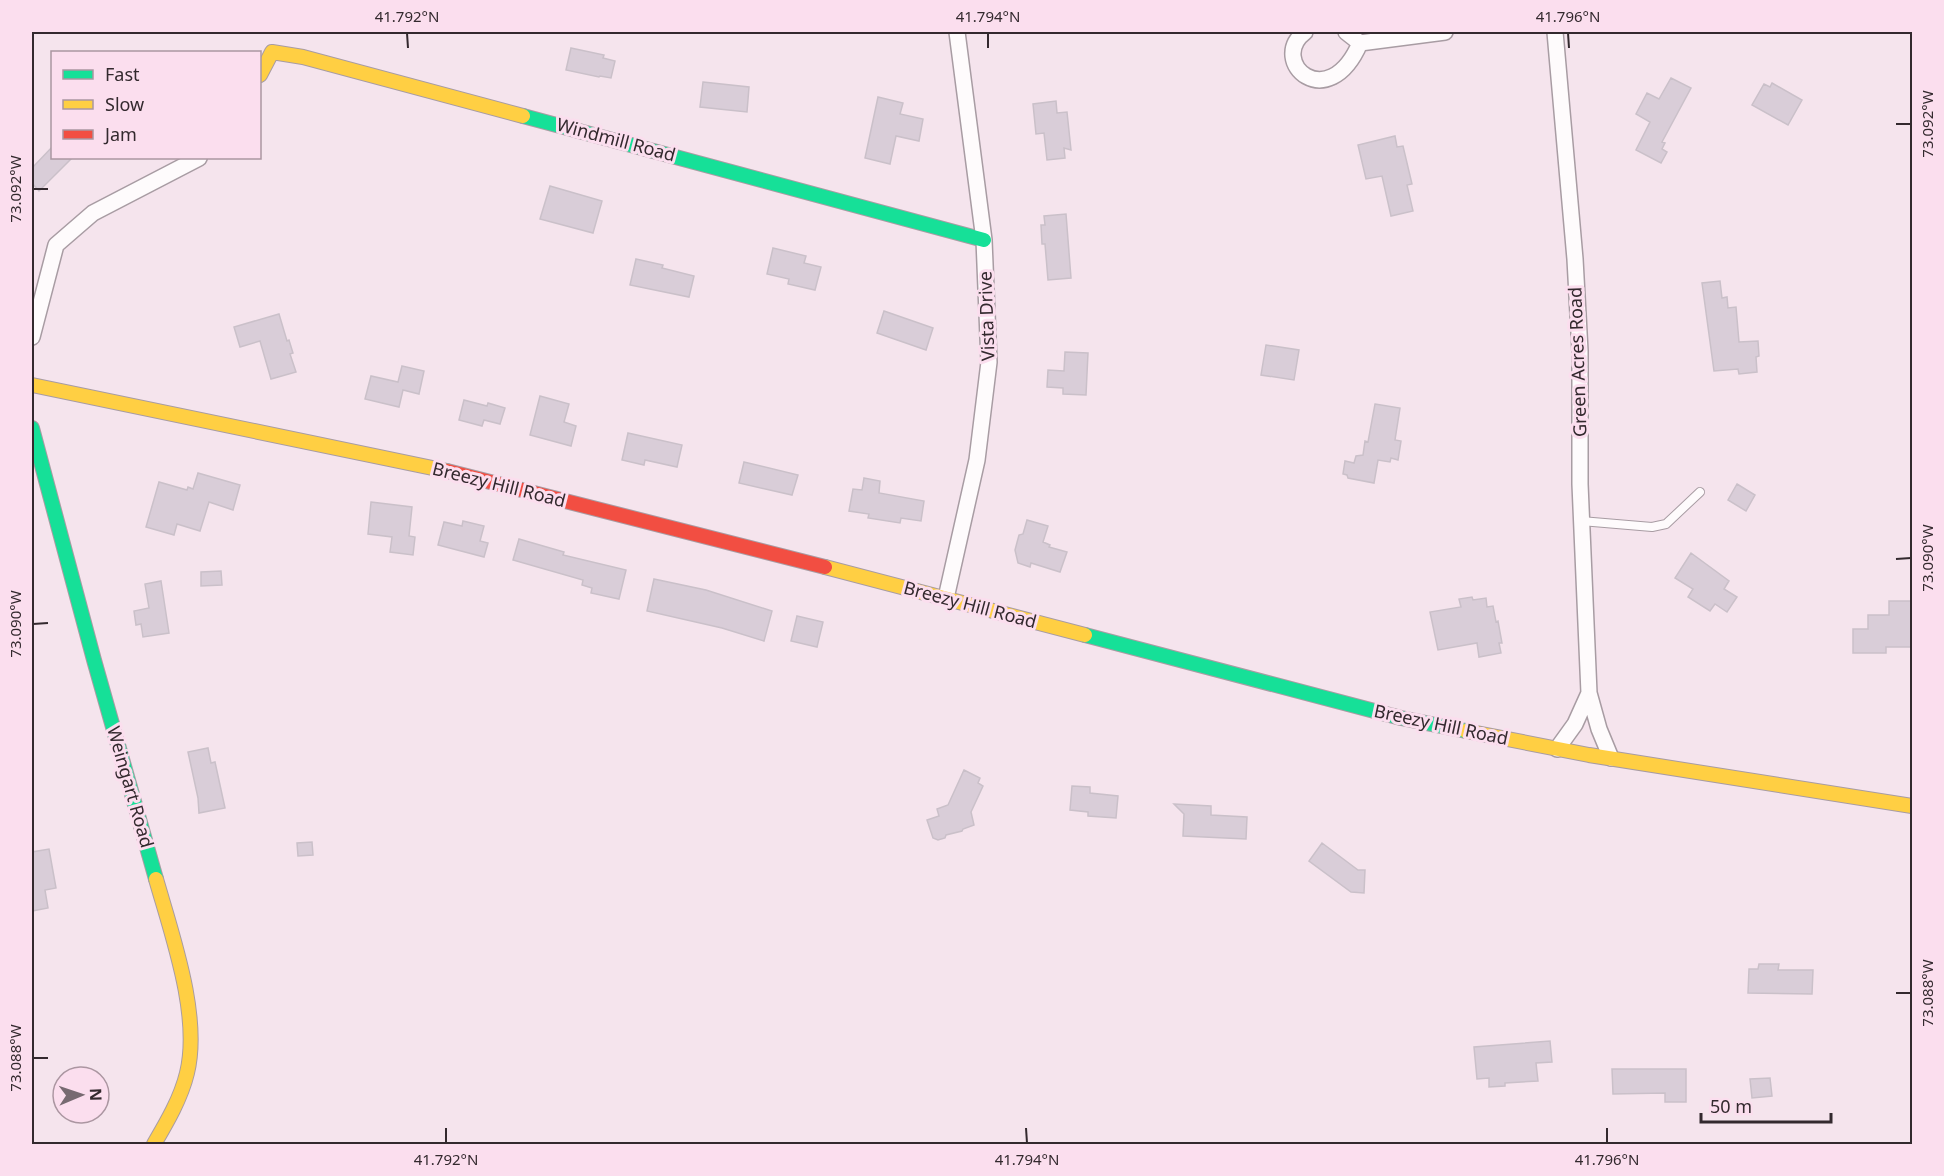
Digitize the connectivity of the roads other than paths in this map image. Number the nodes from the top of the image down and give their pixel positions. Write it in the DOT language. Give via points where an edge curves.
graph roads {
  1 [pos="957,32"];
  2 [pos="1305,32"];
  3 [pos="1346,32"];
  4 [pos="1445,32"];
  5 [pos="1555,32"];
  6 [pos="1360,43"];
  7 [pos="261,73"];
  8 [pos="197,159"];
  9 [pos="984,240"];
  10 [pos="32,337"];
  11 [pos="32,385"];
  12 [pos="32,428"];
  13 [pos="1700,492"];
  14 [pos="1581,521"];
  15 [pos="946,598"];
  16 [pos="1588,693"];
  17 [pos="1557,749"];
  18 [pos="1611,758"];
  19 [pos="1912,806"];
  20 [pos="154,1144"];
  1 -- 9 [label="street, Vista Drive"];
  2 -- 6 [label="street" via="1295,44 1293,56 1299,70 1312,79 1329,78 1343,70"];
  3 -- 6 [label="street"];
  4 -- 6 [label="street"];
  5 -- 14 [label="street, Green Acres Road" via="1580,351"];
  7 -- 9 [label="street, Windmill Road" via="272,52 303,57"];
  8 -- 10 [label="street" via="93,213 56,245"];
  9 -- 15 [label="street, Vista Drive" via="990,362 977,460"];
  11 -- 15 [label="street, Breezy Hill Road" via="442,470"];
  12 -- 20 [label="street, Weingart Road" via="187,996 191,1033 187,1072 172,1112"];
  13 -- 14 [label="lane" via="1666,524 1652,527"];
  14 -- 16 [label="street, Green Acres Road"];
  15 -- 17 [label="street, Breezy Hill Road" via="1401,718"];
  16 -- 17 [label="street, Green Acres Road" via="1575,724"];
  16 -- 18 [label="street, Green Acres Road"];
  17 -- 18 [label="street, Breezy Hill Road"];
  18 -- 19 [label="street, Breezy Hill Road"];
}
